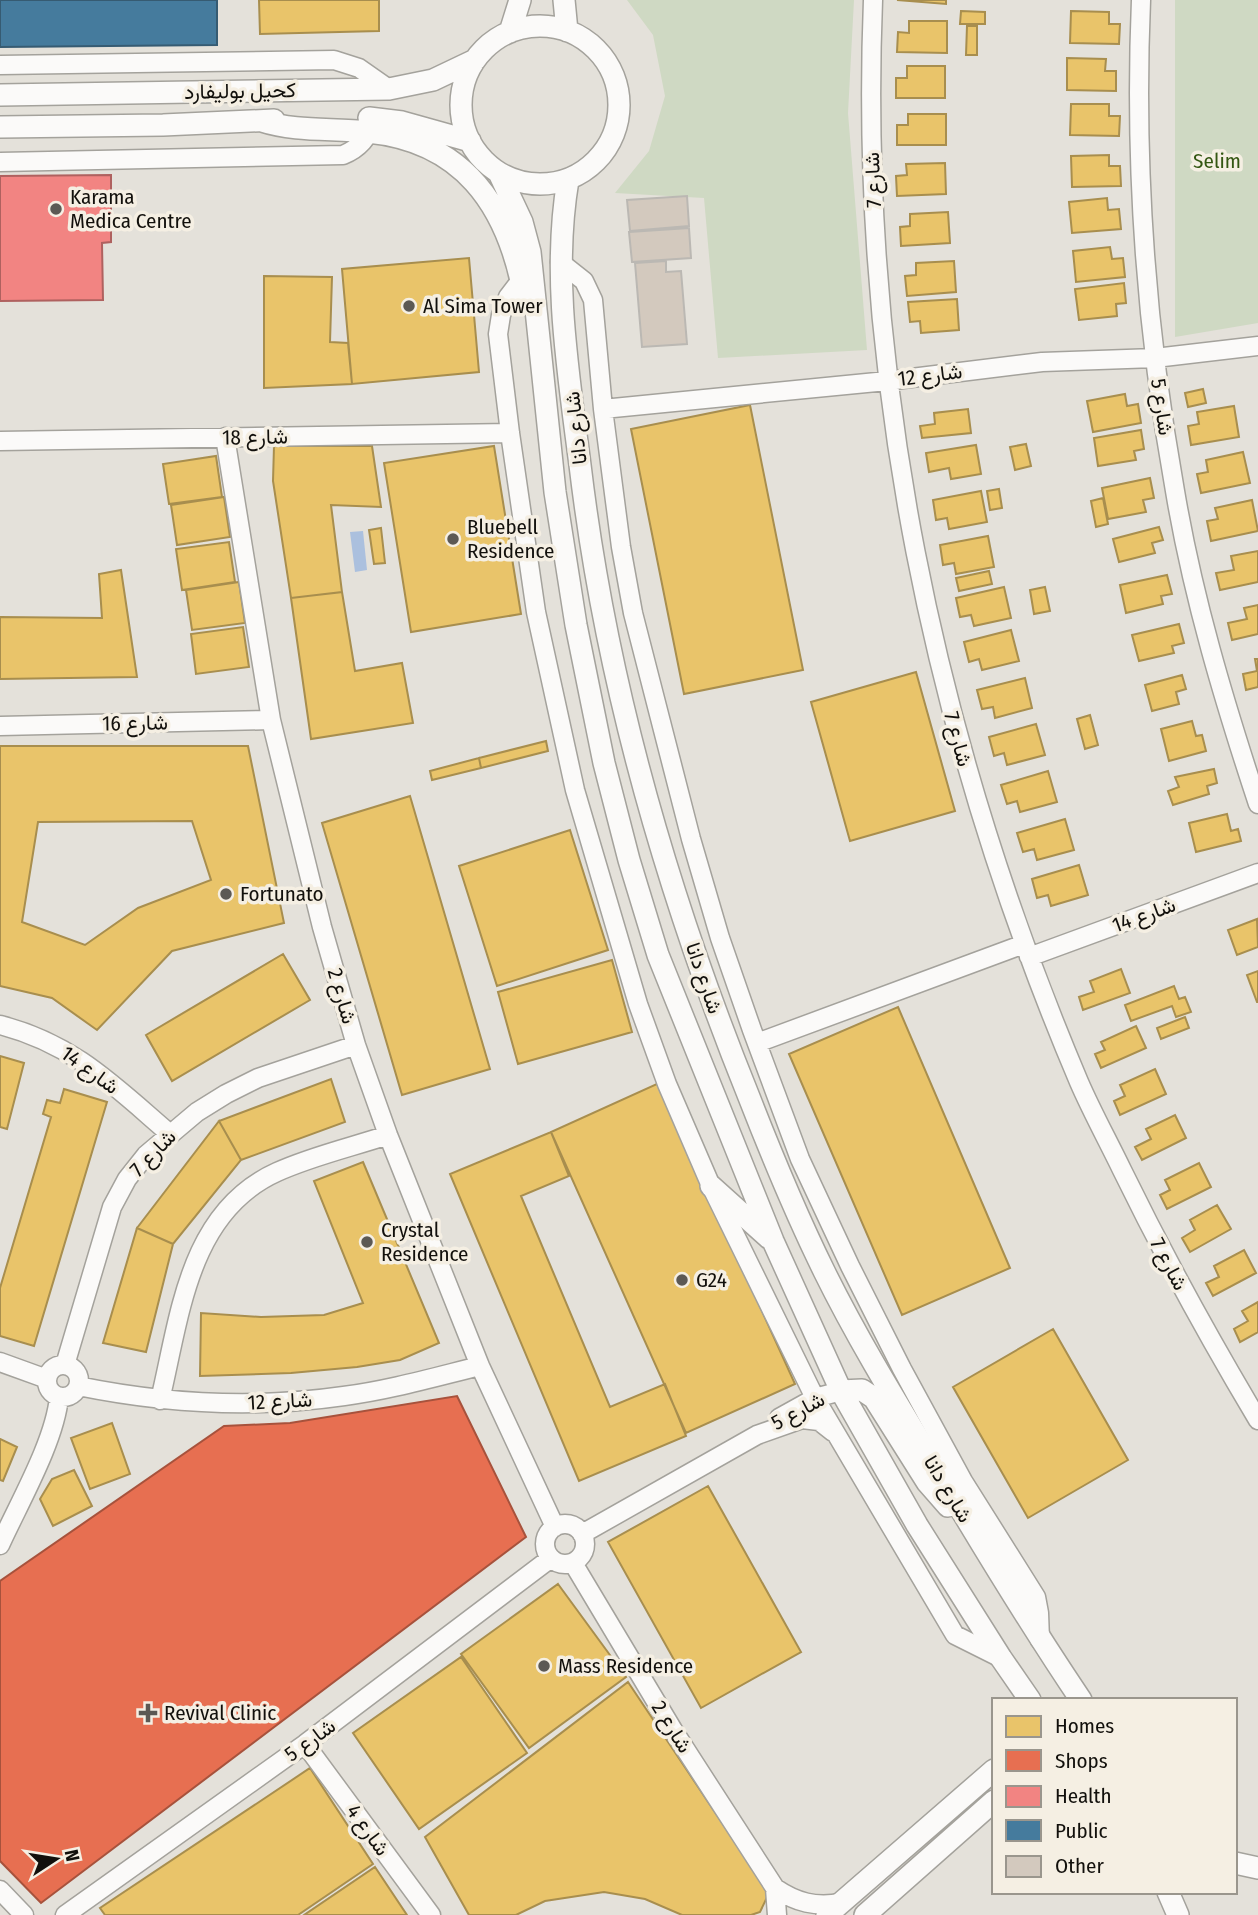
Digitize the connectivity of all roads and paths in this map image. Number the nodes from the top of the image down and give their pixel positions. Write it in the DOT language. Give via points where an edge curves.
graph roads {
  1 [pos="520,0"];
  2 [pos="564,0"];
  3 [pos="873,0"];
  4 [pos="1141,0"];
  5 [pos="568,31"];
  6 [pos="510,32"];
  7 [pos="475,60"];
  8 [pos="0,65"];
  9 [pos="389,89"];
  10 [pos="0,95"];
  11 [pos="373,126"];
  12 [pos="0,127"];
  13 [pos="470,141"];
  14 [pos="0,162"];
  15 [pos="499,173"];
  16 [pos="568,180"];
  17 [pos="560,262"];
  18 [pos="521,280"];
  19 [pos="1258,346"];
  20 [pos="1155,358"];
  21 [pos="887,381"];
  22 [pos="603,409"];
  23 [pos="547,425"];
  24 [pos="510,433"];
  25 [pos="225,437"];
  26 [pos="0,441"];
  27 [pos="271,720"];
  28 [pos="0,726"];
  29 [pos="1258,804"];
  30 [pos="1258,873"];
  31 [pos="1027,951"];
  32 [pos="0,1025"];
  33 [pos="757,1043"];
  34 [pos="356,1045"];
  35 [pos="170,1134"];
  36 [pos="388,1135"];
  37 [pos="711,1186"];
  38 [pos="773,1241"];
  39 [pos="0,1362"];
  40 [pos="65,1366"];
  41 [pos="480,1366"];
  42 [pos="47,1379"];
  43 [pos="78,1386"];
  44 [pos="841,1391"];
  45 [pos="59,1397"];
  46 [pos="815,1398"];
  47 [pos="160,1400"];
  48 [pos="1258,1420"];
  49 [pos="834,1432"];
  50 [pos="757,1435"];
  51 [pos="964,1516"];
  52 [pos="555,1527"];
  53 [pos="582,1534"];
  54 [pos="0,1545"];
  55 [pos="551,1558"];
  56 [pos="573,1563"];
  57 [pos="1040,1640"];
  58 [pos="1001,1658"];
  59 [pos="1024,1695"];
  60 [pos="1080,1698"];
  61 [pos="305,1744"];
  62 [pos="992,1772"];
  63 [pos="992,1803"];
  64 [pos="900,1850"];
  65 [pos="1237,1863"];
  66 [pos="1258,1868"];
  67 [pos="913,1872"];
  68 [pos="775,1888"];
  69 [pos="0,1890"];
  70 [pos="1169,1894"];
  71 [pos="834,1909"];
  72 [pos="24,1915"];
  73 [pos="65,1915"];
  74 [pos="431,1915"];
  75 [pos="777,1915"];
  76 [pos="865,1915"];
  77 [pos="1178,1915"];
  1 -- 6 [label="street"];
  2 -- 5 [label="street"];
  3 -- 21 [label="street, شارع 7" via="874,202"];
  4 -- 20 [label="street, شارع 5" via="1142,185"];
  5 -- 6 [label="street" via="539,26"];
  5 -- 16 [label="street" via="599,52 610,68 620,105 611,142 600,158"];
  6 -- 7 [label="street"];
  7 -- 9 [label="street, كحيل بوليفارد" via="433,80"];
  7 -- 13 [label="street" via="462,100"];
  8 -- 9 [label="street" via="334,60 359,68"];
  9 -- 10 [label="street, كحيل بوليفارد"];
  11 -- 12 [label="street, كحيل بوليفارد" via="332,118"];
  11 -- 13 [label="street, كحيل بوليفارد" via="402,122"];
  11 -- 14 [label="street" via="364,142 343,155"];
  11 -- 18 [label="street" via="442,155 480,188 506,231"];
  13 -- 15 [label="street"];
  15 -- 16 [label="street" via="533,184"];
  15 -- 23 [label="street, شارع دانا" via="522,222 530,252"];
  16 -- 17 [label="street, شارع دانا"];
  17 -- 22 [label="street" via="584,281 593,300"];
  17 -- 51 [label="street, شارع دانا" via="592,551 634,752 660,848 726,1040 824,1271"];
  18 -- 23 [label="street" via="536,394"];
  18 -- 24 [label="street" via="508,297 498,334"];
  19 -- 20 [label="street, شارع 12"];
  20 -- 21 [label="street, شارع 12" via="1042,362"];
  20 -- 29 [label="street, شارع 5" via="1191,571 1225,702"];
  21 -- 22 [label="street, شارع 12"];
  21 -- 31 [label="street, شارع 7" via="915,555 941,676 981,818"];
  22 -- 33 [label="street" via="633,613 691,839"];
  23 -- 38 [label="street, شارع دانا" via="576,625 629,860 658,955"];
  24 -- 25 [label="street, شارع 18"];
  24 -- 37 [label="street" via="536,612 575,790 638,1004"];
  25 -- 26 [label="street, شارع 18"];
  25 -- 27 [label="street, شارع 2"];
  27 -- 28 [label="street, شارع 16"];
  27 -- 34 [label="street, شارع 2"];
  30 -- 31 [label="street, شارع 14"];
  31 -- 33 [label="street, شارع 14"];
  31 -- 48 [label="street, شارع 7" via="1080,1085 1157,1243"];
  32 -- 35 [label="street, شارع 14" via="72,1054"];
  33 -- 57 [label="street" via="800,1159 850,1266 963,1481 1036,1597"];
  34 -- 35 [label="street, شارع 7" via="258,1078 197,1112"];
  34 -- 36 [label="street, شارع 2"];
  35 -- 40 [label="street, شارع 7" via="127,1179 112,1207"];
  36 -- 41 [label="street, شارع 2"];
  36 -- 47 [label="street" via="276,1172 229,1206 197,1254"];
  37 -- 38 [label="street"];
  37 -- 46 [label="street"];
  38 -- 44 [label="street, شارع دانا"];
  39 -- 42 [label="street"];
  40 -- 42 [label="street" via="53,1369"];
  40 -- 43 [label="street" via="76,1373"];
  41 -- 47 [label="street, شارع 12" via="392,1387 299,1401 218,1404"];
  41 -- 52 [label="street, شارع 2"];
  42 -- 45 [label="street" via="48,1387"];
  43 -- 45 [label="street" via="74,1393"];
  43 -- 47 [label="street, شارع 12"];
  44 -- 46 [label="street, شارع 5"];
  44 -- 51 [label="street" via="862,1391 874,1398 935,1493"];
  44 -- 58 [label="street, شارع دانا" via="917,1525"];
  45 -- 54 [label="street" via="50,1435"];
  46 -- 49 [label="street"];
  46 -- 50 [label="street, شارع 5"];
  49 -- 50 [label="street, شارع 5" via="819,1422 802,1419"];
  49 -- 58 [label="street" via="955,1635"];
  50 -- 53 [label="street, شارع 5"];
  51 -- 57 [label="street, شارع دانا"];
  52 -- 53 [label="street" via="573,1525"];
  52 -- 55 [label="street" via="545,1541"];
  53 -- 56 [label="street" via="583,1554"];
  55 -- 56 [label="street" via="561,1564"];
  55 -- 61 [label="street, شارع 5"];
  56 -- 68 [label="street, شارع 2"];
  57 -- 60 [label="street, شارع دانا"];
  58 -- 59 [label="street, شارع دانا"];
  61 -- 73 [label="street, شارع 5"];
  61 -- 74 [label="street, شارع 4"];
  62 -- 64 [label="street"];
  63 -- 67 [label="street"];
  64 -- 67 [label="street" via="913,1854"];
  64 -- 71 [label="street"];
  65 -- 66 [label="street"];
  67 -- 76 [label="street"];
  68 -- 71 [label="street, شارع 2" via="789,1898"];
  68 -- 75 [label="street, شارع 2"];
  69 -- 72 [label="street"];
  70 -- 77 [label="street"];
}
